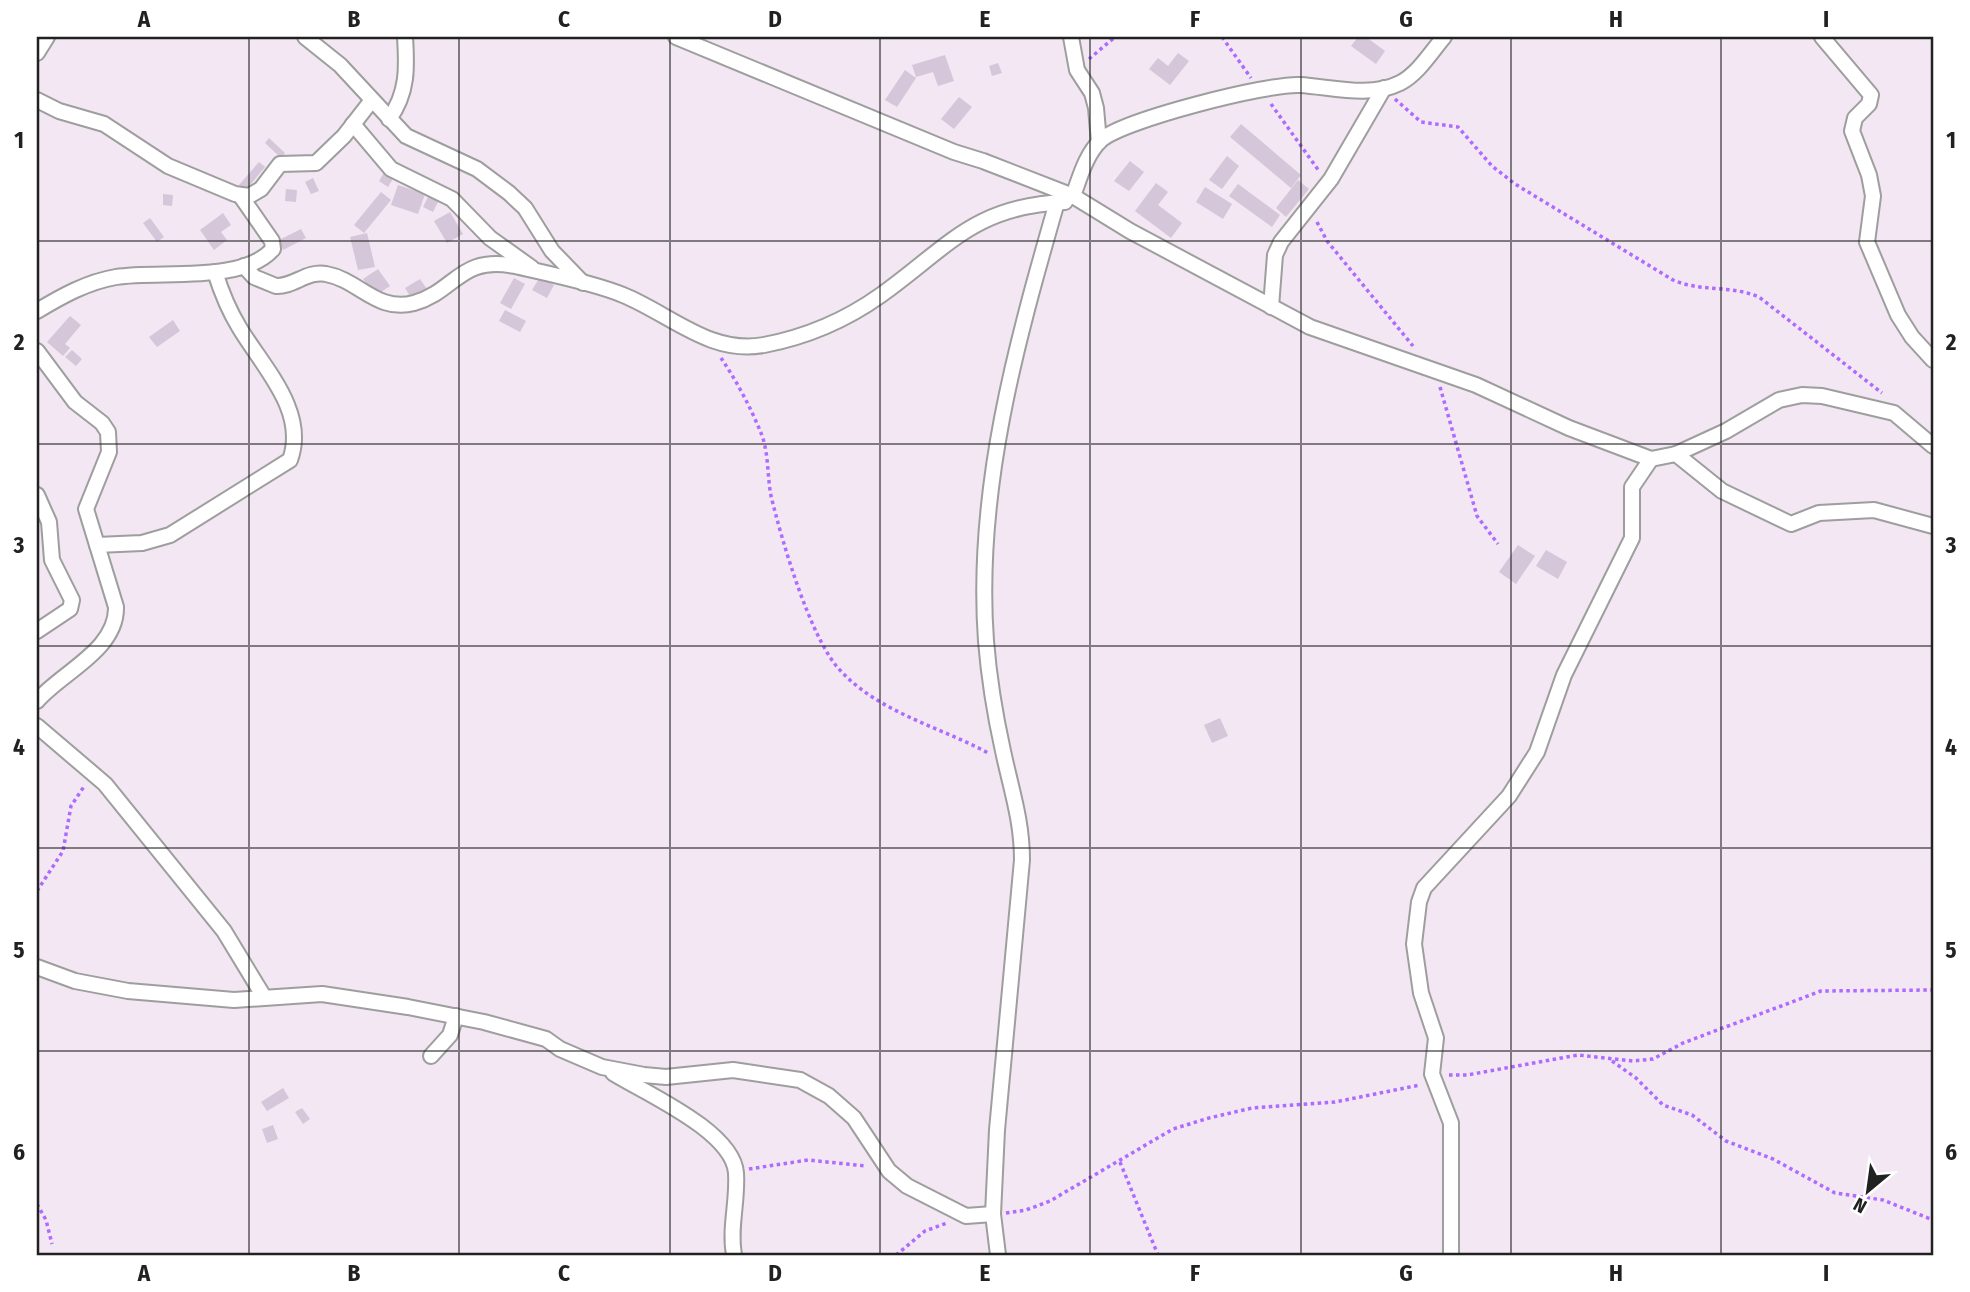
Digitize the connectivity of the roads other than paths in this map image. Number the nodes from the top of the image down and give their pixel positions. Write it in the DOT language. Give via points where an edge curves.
graph roads {
  1 [pos="47,37"];
  2 [pos="305,37"];
  3 [pos="405,37"];
  4 [pos="677,37"];
  5 [pos="1071,37"];
  6 [pos="1444,37"];
  7 [pos="1822,37"];
  8 [pos="37,53"];
  9 [pos="1384,88"];
  10 [pos="37,100"];
  11 [pos="372,100"];
  12 [pos="389,119"];
  13 [pos="353,124"];
  14 [pos="1099,142"];
  15 [pos="240,195"];
  16 [pos="1077,199"];
  17 [pos="1057,202"];
  18 [pos="244,267"];
  19 [pos="215,272"];
  20 [pos="538,273"];
  21 [pos="584,284"];
  22 [pos="1271,307"];
  23 [pos="37,311"];
  24 [pos="37,351"];
  25 [pos="1933,360"];
  26 [pos="1933,446"];
  27 [pos="1676,454"];
  28 [pos="1651,459"];
  29 [pos="37,495"];
  30 [pos="1933,526"];
  31 [pos="97,545"];
  32 [pos="37,631"];
  33 [pos="37,701"];
  34 [pos="37,726"];
  35 [pos="37,967"];
  36 [pos="264,997"];
  37 [pos="456,1016"];
  38 [pos="432,1056"];
  39 [pos="603,1066"];
  40 [pos="993,1214"];
  41 [pos="734,1255"];
  42 [pos="998,1255"];
  43 [pos="1451,1255"];
  1 -- 8 [label="street"];
  2 -- 11 [label="street" via="340,65"];
  3 -- 12 [label="street" via="404,92"];
  4 -- 16 [label="street"];
  5 -- 14 [label="street" via="1077,70 1091,93"];
  6 -- 9 [label="street" via="1413,74"];
  7 -- 25 [label="street" via="1871,95 1852,131 1873,196 1867,242 1898,315"];
  9 -- 14 [label="street" via="1274,85 1148,117"];
  9 -- 22 [label="street" via="1348,154 1290,227 1275,255"];
  10 -- 15 [label="street" via="104,124 154,159"];
  11 -- 12 [label="street"];
  11 -- 13 [label="street"];
  12 -- 21 [label="street" via="406,136 477,169 509,193 552,251"];
  13 -- 15 [label="street" via="316,163 280,164 255,194"];
  13 -- 20 [label="street" via="391,169 452,199 491,238"];
  14 -- 16 [label="street" via="1087,159"];
  15 -- 18 [label="street" via="273,245 270,252"];
  16 -- 17 [label="street"];
  16 -- 22 [label="street"];
  17 -- 21 [label="street" via="1014,208 960,232 880,295 821,329 760,345 731,346 707,340 622,295"];
  17 -- 40 [label="street" via="1017,340 988,504 986,639 995,712 1022,825"];
  18 -- 19 [label="street"];
  18 -- 20 [label="street" via="275,286 327,274 389,304 424,299 474,266 502,265"];
  19 -- 23 [label="street" via="114,277 72,290"];
  19 -- 31 [label="street" via="237,325 292,415 295,439 290,460 170,535"];
  20 -- 21 [label="street"];
  22 -- 28 [label="street" via="1310,327 1476,385"];
  24 -- 31 [label="street" via="75,402 107,432 109,452 86,504"];
  26 -- 27 [label="street" via="1894,414 1802,395 1779,400"];
  27 -- 28 [label="street"];
  27 -- 30 [label="street" via="1722,491 1791,524 1819,513 1874,510"];
  28 -- 43 [label="street" via="1632,487 1632,538 1564,676 1537,752 1509,796 1424,888 1419,902 1414,944 1421,993 1436,1038 1432,1074 1451,1123"];
  29 -- 32 [label="street" via="50,522 52,560 72,600 70,609"];
  31 -- 33 [label="street" via="116,607 113,629"];
  34 -- 36 [label="street" via="94,772 224,931"];
  35 -- 36 [label="street" via="128,992 234,1000"];
  36 -- 37 [label="street" via="322,994"];
  37 -- 38 [label="street" via="450,1035"];
  37 -- 39 [label="street" via="546,1039"];
  39 -- 40 [label="street" via="655,1076 733,1070 800,1080 829,1096 854,1118 889,1171 907,1186 966,1216"];
  39 -- 41 [label="street" via="700,1125 723,1146 737,1171"];
  40 -- 42 [label="street"];
}
